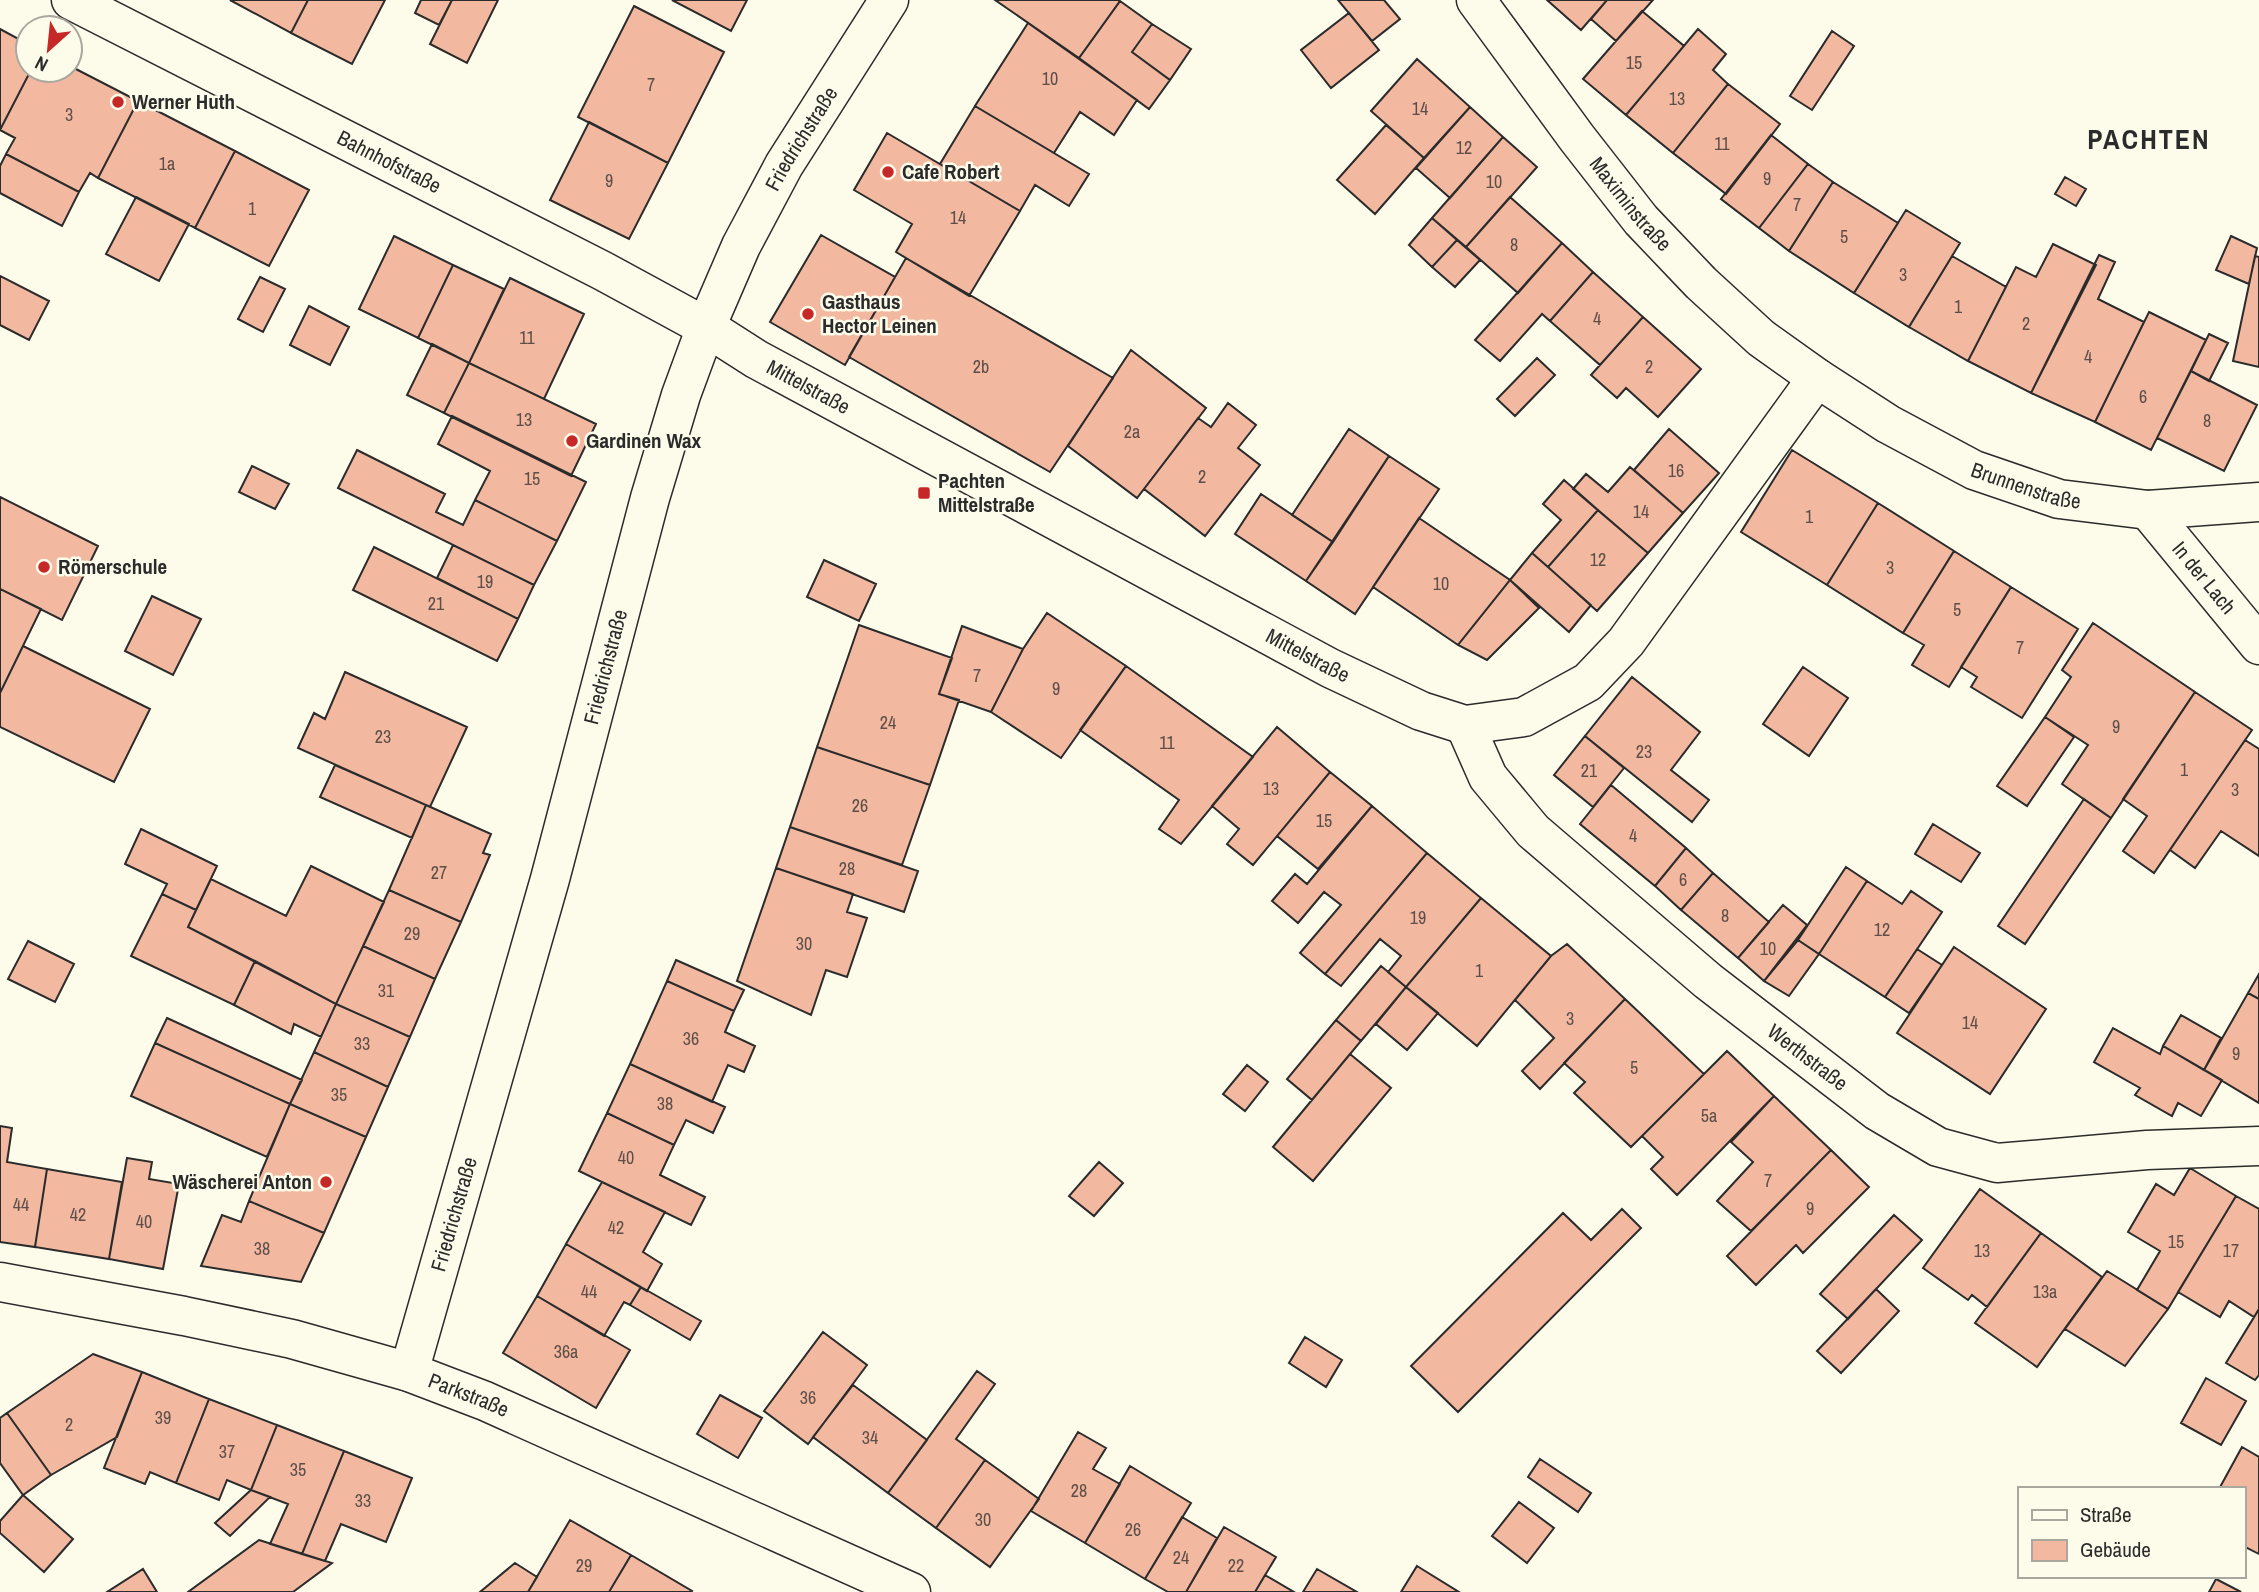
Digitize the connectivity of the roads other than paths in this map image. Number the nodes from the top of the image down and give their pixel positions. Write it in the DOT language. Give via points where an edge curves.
graph roads {
  1 [pos="71,0"];
  2 [pos="889,0"];
  3 [pos="1476,0"];
  4 [pos="706,327"];
  5 [pos="1817,378"];
  6 [pos="2259,502"];
  7 [pos="2148,510"];
  8 [pos="2259,645"];
  9 [pos="1465,725"];
  10 [pos="2259,1146"];
  11 [pos="0,1282"];
  12 [pos="409,1372"];
  13 [pos="911,1592"];
  1 -- 4 [label="street, Bahnhofstraße"];
  2 -- 4 [label="street, Friedrichstraße" via="784,165 741,246"];
  3 -- 5 [label="street, Maximinstraße" via="1641,220 1761,338"];
  4 -- 9 [label="street, Mittelstraße" via="756,359 1331,668 1421,711"];
  4 -- 12 [label="street, Friedrichstraße" via="650,498 550,879"];
  5 -- 7 [label="street, Brunnenstraße" via="1888,424 1974,470 2059,499"];
  5 -- 9 [label="street, Mittelstraße" via="1626,642 1588,681 1524,717"];
  6 -- 7 [label="street, Brunnenstraße"];
  7 -- 8 [label="street, In der Lach"];
  9 -- 10 [label="street, Werthstraße" via="1488,776 1533,831 1708,981 1877,1111 1938,1147 1997,1163"];
  11 -- 12 [label="street, Parkstraße" via="184,1315"];
  12 -- 13 [label="street, Parkstraße" via="485,1401"];
}
